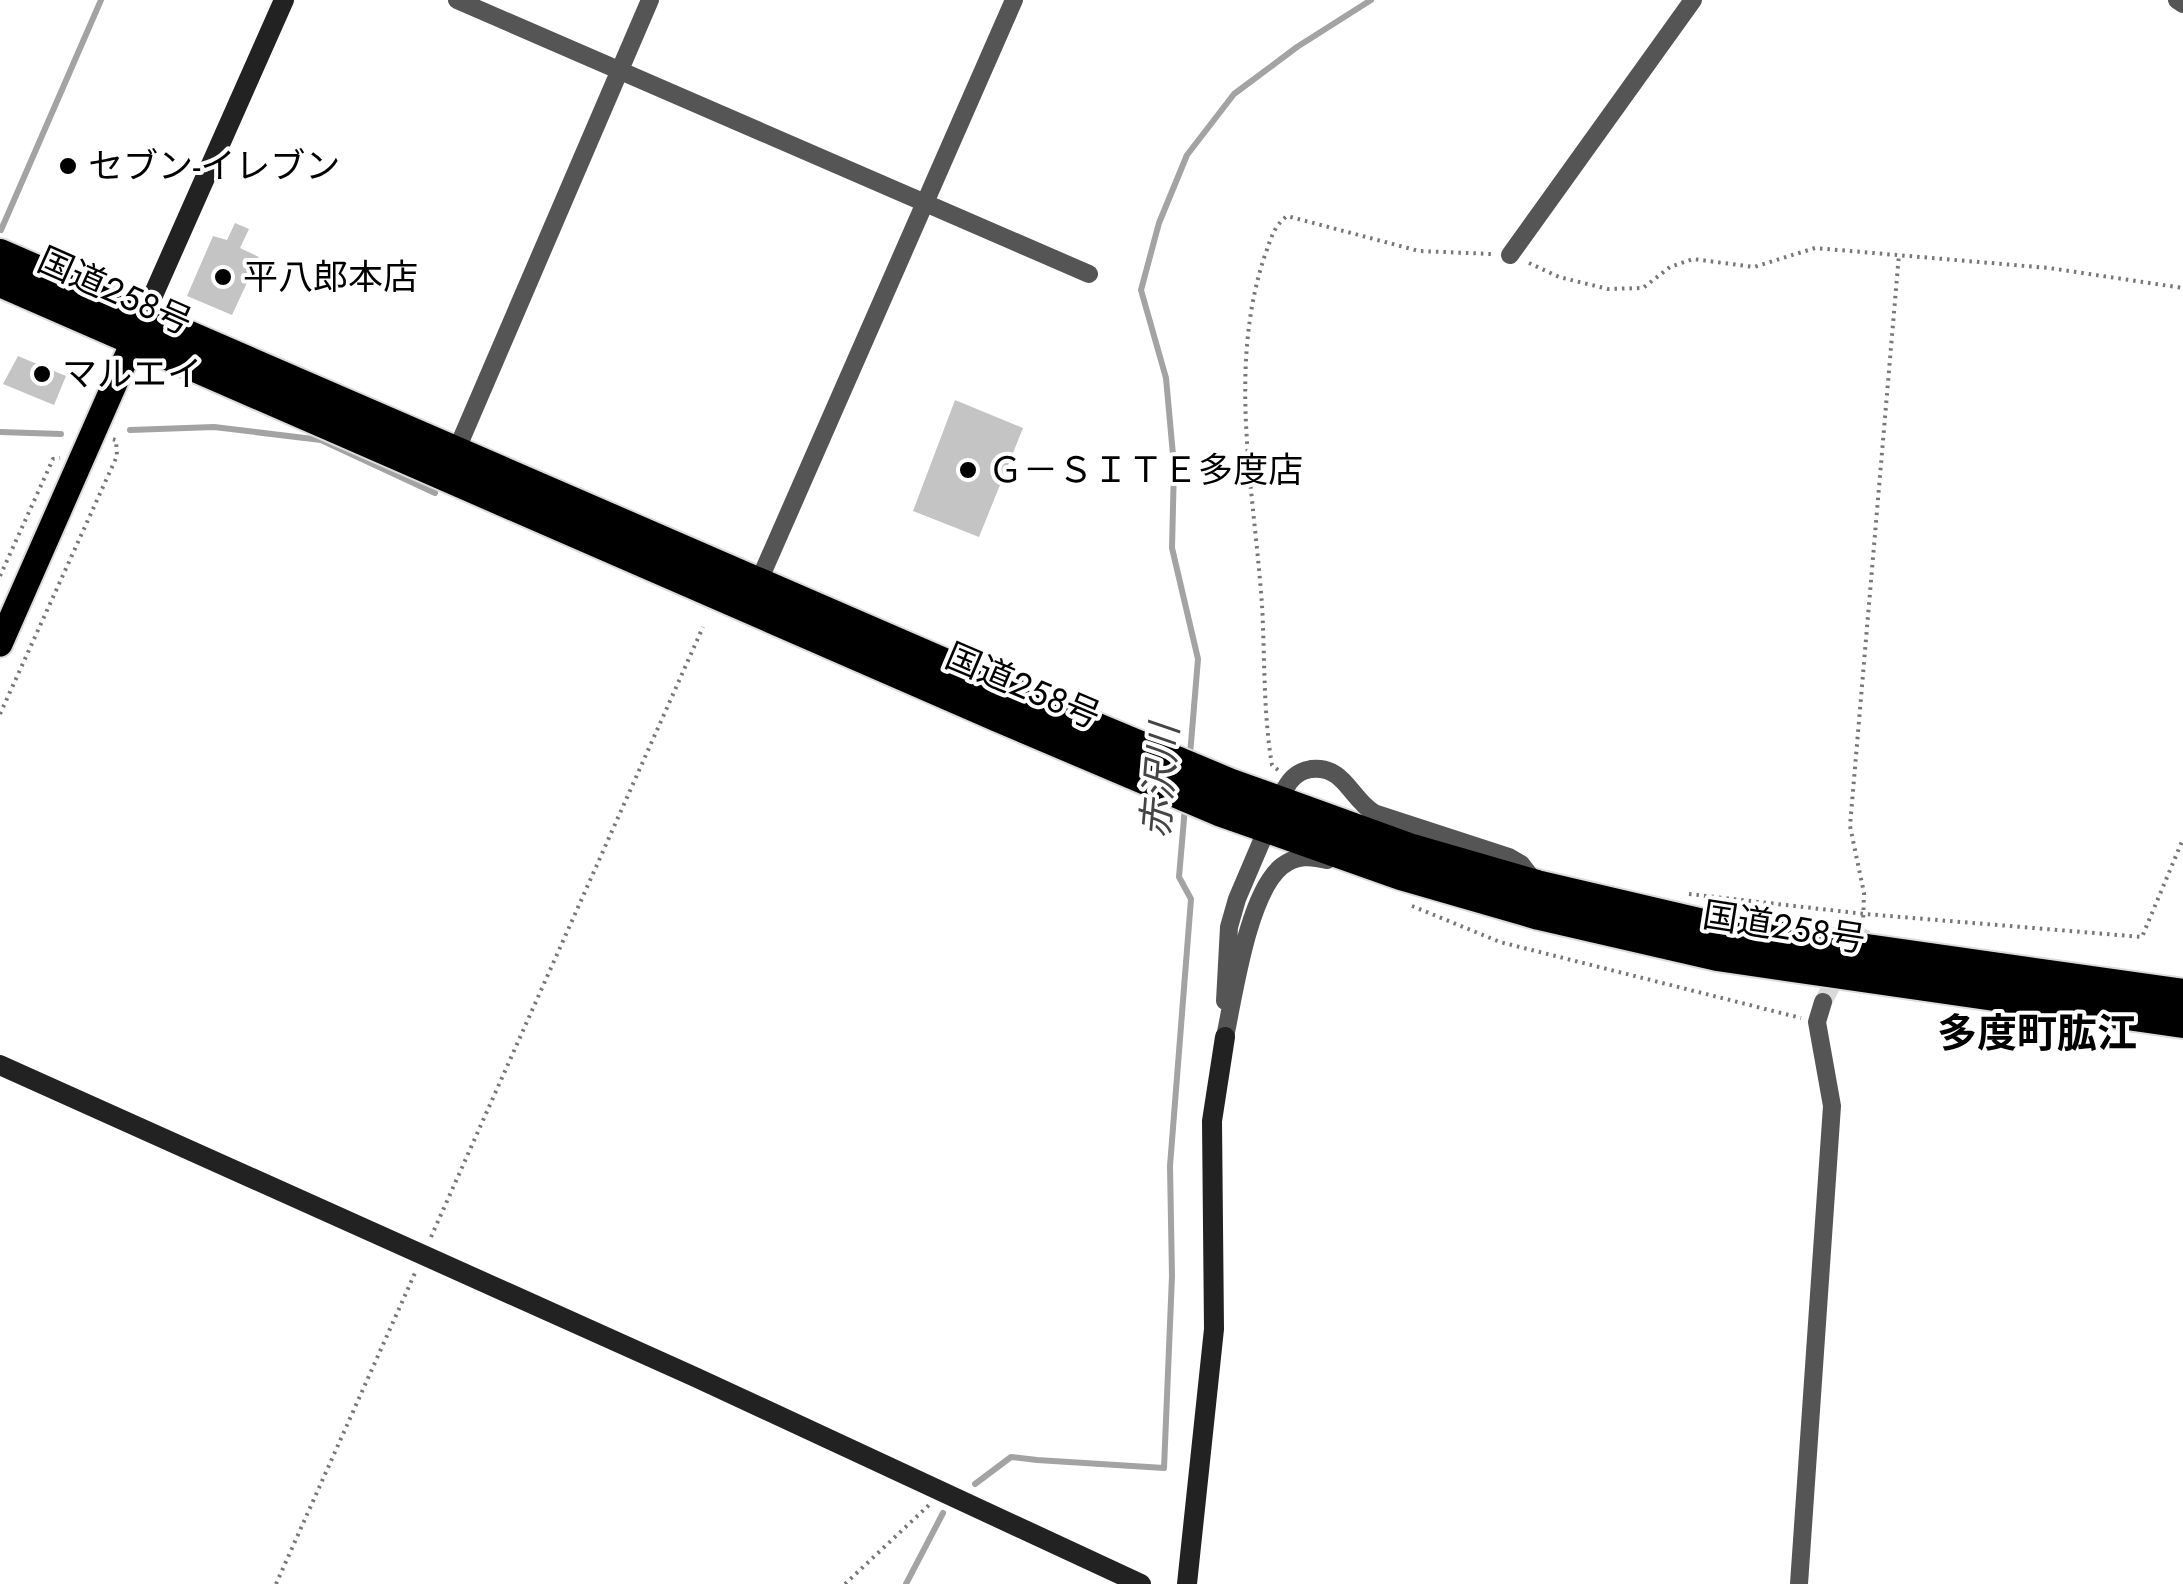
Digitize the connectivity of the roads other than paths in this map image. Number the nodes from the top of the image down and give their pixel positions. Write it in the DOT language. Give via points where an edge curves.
graph roads {
  1 [pos="284,0"];
  2 [pos="457,0"];
  3 [pos="650,0"];
  4 [pos="1014,0"];
  5 [pos="1693,0"];
  6 [pos="2177,0"];
  7 [pos="2183,4"];
  8 [pos="620,70"];
  9 [pos="925,204"];
  10 [pos="0,254"];
  11 [pos="1510,254"];
  12 [pos="1089,274"];
  13 [pos="0,282"];
  14 [pos="138,328"];
  15 [pos="457,450"];
  16 [pos="752,595"];
  17 [pos="0,644"];
  18 [pos="1286,786"];
  19 [pos="1224,797"];
  20 [pos="1263,838"];
  21 [pos="1537,885"];
  22 [pos="1400,888"];
  23 [pos="2183,994"];
  24 [pos="1822,1002"];
  25 [pos="2183,1023"];
  26 [pos="1225,1037"];
  27 [pos="0,1064"];
  28 [pos="1141,1584"];
  29 [pos="1187,1584"];
  30 [pos="1799,1584"];
  1 -- 14 [label="street"];
  2 -- 8 [label="street"];
  3 -- 8 [label="street"];
  4 -- 9 [label="street"];
  5 -- 11 [label="street"];
  6 -- 7 [label="street"];
  8 -- 9 [label="street"];
  8 -- 15 [label="street"];
  9 -- 12 [label="street"];
  9 -- 16 [label="street"];
  10 -- 14 [label="highway, 国道258号"];
  13 -- 14 [label="highway, 国道258号"];
  14 -- 15 [label="highway, 国道258号"];
  14 -- 16 [label="highway, 国道258号"];
  14 -- 17 [label="main road"];
  15 -- 16 [label="highway, 国道258号"];
  16 -- 19 [label="highway, 国道258号" via="1168,789"];
  16 -- 19 [label="highway, 国道258号" via="1179,760"];
  18 -- 21 [label="street" via="1305,770 1332,771 1365,808 1509,857"];
  19 -- 21 [label="highway, 国道258号"];
  19 -- 22 [label="highway, 国道258号"];
  20 -- 26 [label="street" via="1229,927"];
  21 -- 23 [label="highway, 国道258号" via="1725,929"];
  22 -- 25 [label="highway, 国道258号" via="1717,956"];
  22 -- 26 [label="street" via="1308,856 1281,867 1247,932"];
  24 -- 30 [label="street" via="1817,1022 1832,1106"];
  26 -- 29 [label="street" via="1212,1121 1214,1329"];
  27 -- 28 [label="street"];
}
